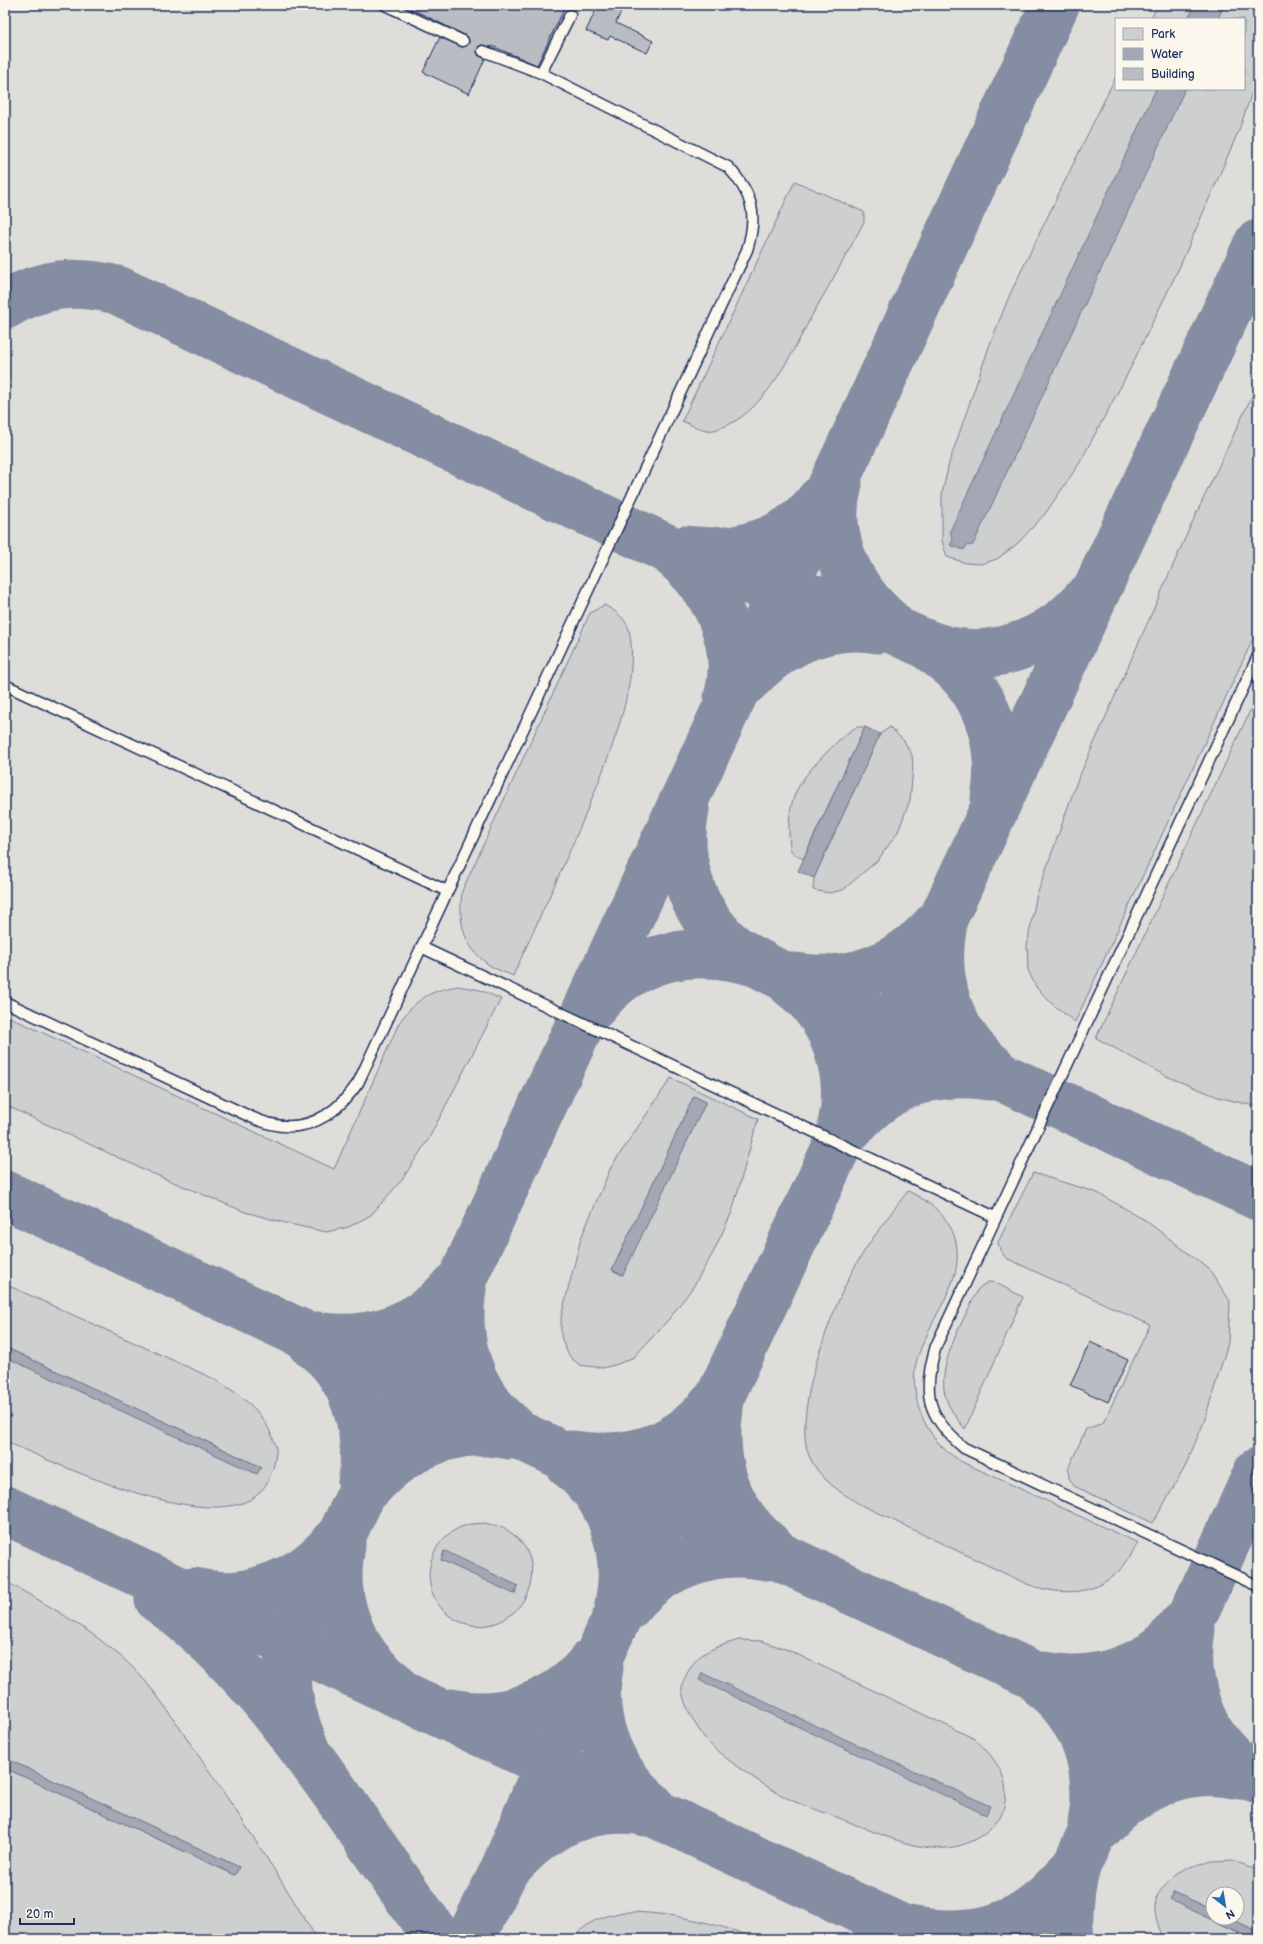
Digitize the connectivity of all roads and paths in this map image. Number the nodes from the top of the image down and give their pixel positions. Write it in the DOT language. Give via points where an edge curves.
graph roads {
  1 [pos="385,5"];
  2 [pos="570,15"];
  3 [pos="463,41"];
  4 [pos="483,51"];
  5 [pos="541,73"];
  6 [pos="1258,656"];
  7 [pos="5,685"];
  8 [pos="447,891"];
  9 [pos="421,947"];
  10 [pos="5,1002"];
  11 [pos="995,1217"];
  12 [pos="1258,1586"];
  1 -- 3 [label="lane"];
  2 -- 5 [label="lane"];
  4 -- 5 [label="lane"];
  5 -- 8 [label="lane" via="728,167 747,192 754,220 747,250"];
  6 -- 11 [label="lane"];
  7 -- 8 [label="lane"];
  8 -- 9 [label="lane"];
  9 -- 10 [label="lane" via="358,1083 337,1109 303,1125 286,1126 258,1120"];
  9 -- 11 [label="lane"];
  11 -- 12 [label="lane" via="936,1346 929,1367 929,1398 933,1412 943,1427 964,1448"];
}
